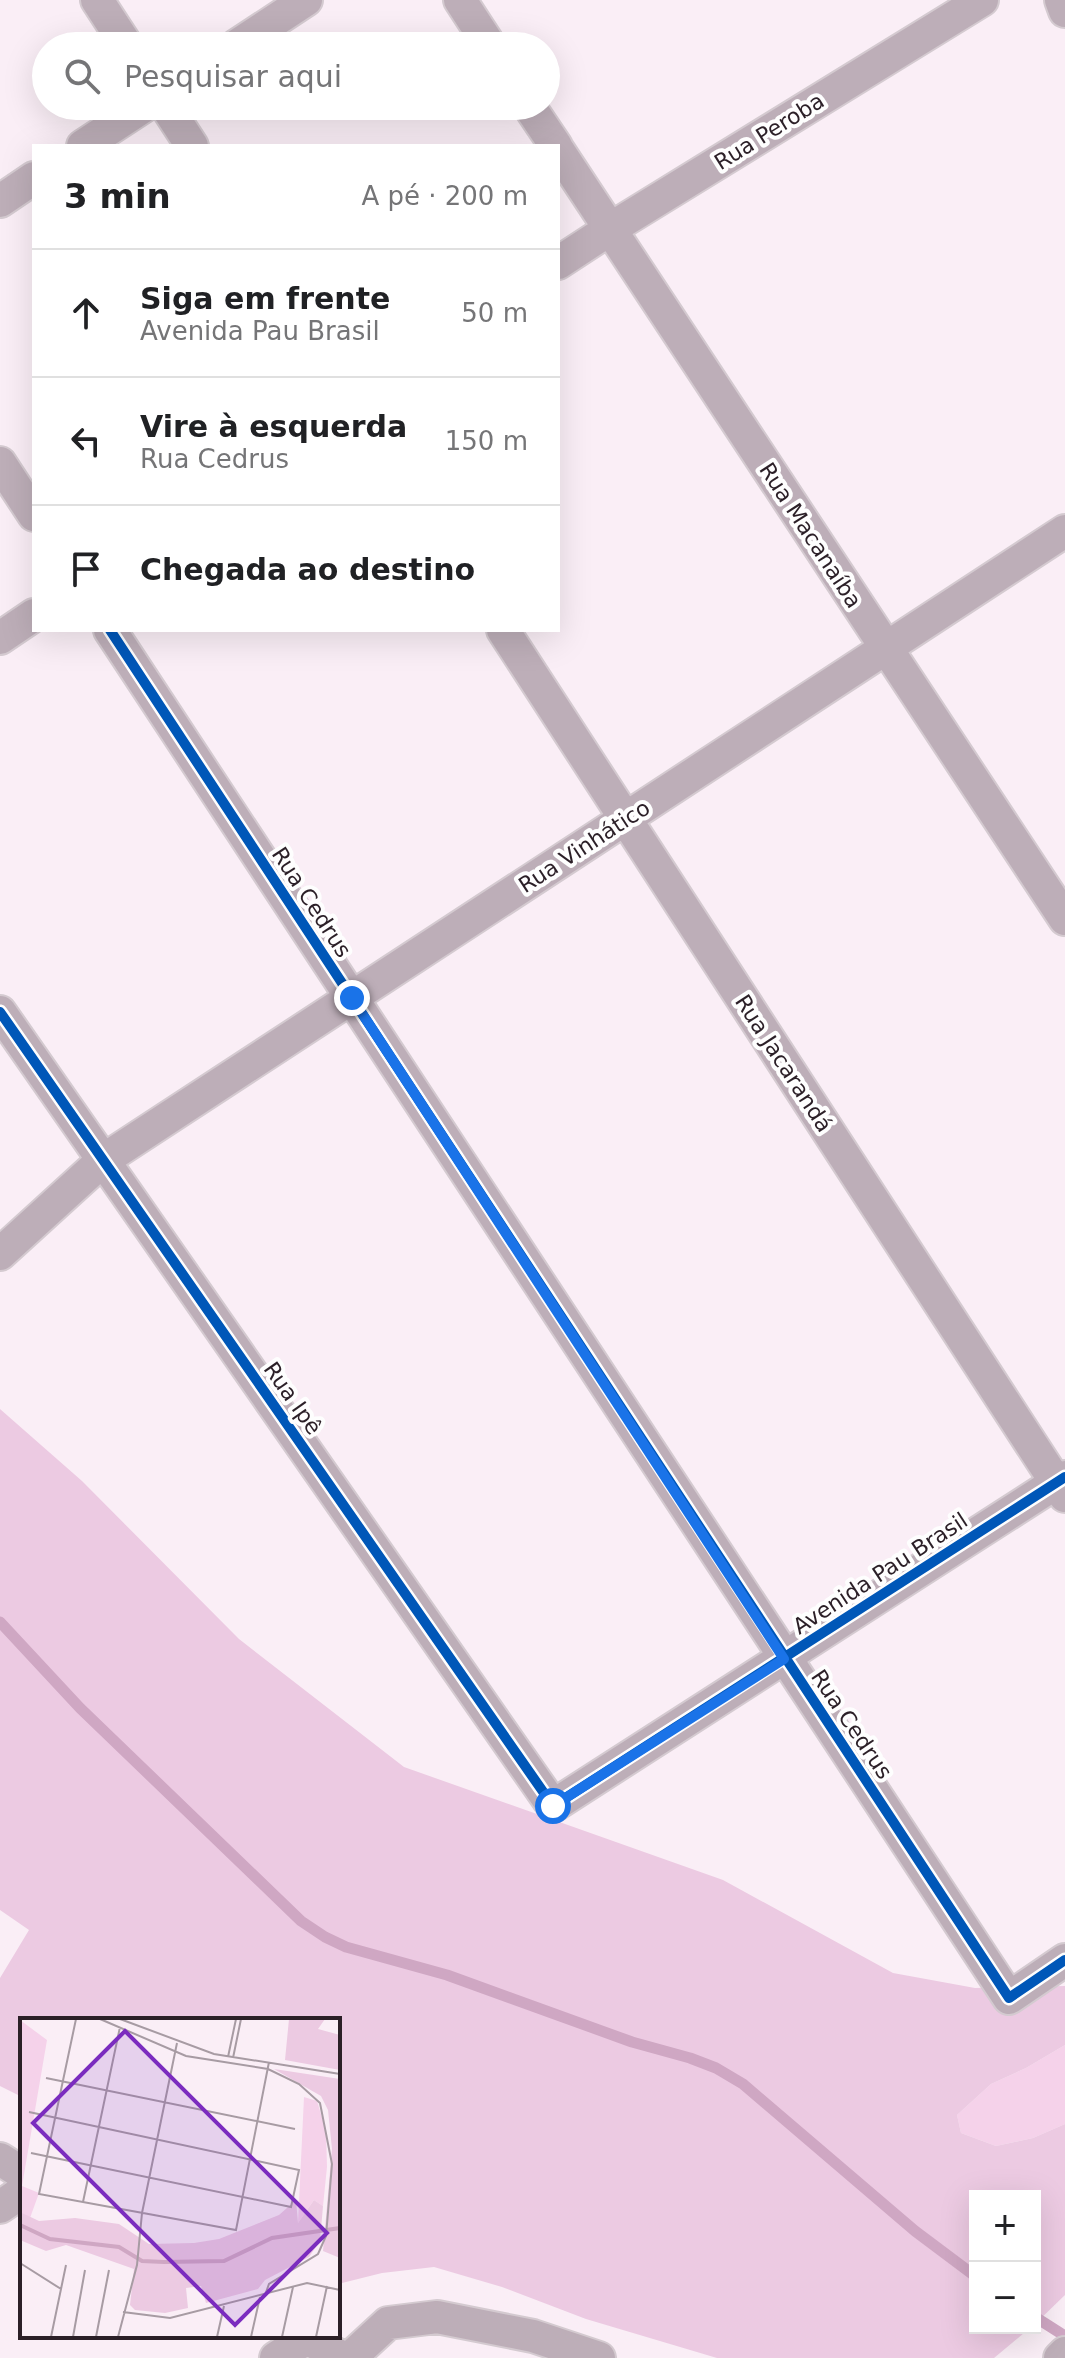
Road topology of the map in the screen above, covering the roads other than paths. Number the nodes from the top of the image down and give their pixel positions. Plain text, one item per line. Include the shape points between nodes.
1 (97, 0) edge
2 (306, 0) edge
3 (460, 0) edge
4 (982, 0) edge
5 (1061, 0) edge
6 (1065, 11) edge
7 (118, 32) edge
8 (257, 32) edge
9 (481, 32) edge
10 (123, 120) edge
11 (175, 120) edge
12 (538, 120) edge
13 (86, 144) edge
14 (191, 144) edge
15 (554, 144) edge
16 (560, 153) edge
17 (32, 179) edge
18 (0, 201) edge
19 (610, 229) junction
20 (560, 262) edge
21 (0, 463) edge
22 (32, 512) edge
23 (1065, 531) edge
24 (32, 616) edge
25 (111, 632) edge
26 (504, 632) edge
27 (0, 638) edge
28 (886, 648) junction
29 (625, 819) junction
30 (1065, 919) edge
31 (352, 998) junction
32 (0, 1012) edge
33 (102, 1161) junction
34 (0, 1254) edge
35 (1062, 1485) edge
36 (784, 1659) junction
37 (553, 1806) joint
38 (1065, 1960) edge
39 (0, 2159) edge
40 (20, 2172) edge
41 (20, 2193) edge
42 (0, 2207) edge
43 (304, 2338) edge
44 (307, 2338) edge
45 (1065, 2353) edge
46 (276, 2358) edge
47 (343, 2358) edge
48 (350, 2358) edge
49 (599, 2358) edge
50 (1060, 2358) edge

1 - 7 street
2 - 8 street
3 - 9 street
4 - 19 street, Rua Peroba
5 - 6 street
10 - 13 street
11 - 14 street
12 - 15 street, Rua Macanaíba
16 - 19 street, Rua Macanaíba
17 - 18 street
19 - 20 street, Rua Peroba
19 - 28 street, Rua Macanaíba
21 - 22 street
23 - 28 street, Rua Vinhático
24 - 27 street
25 - 31 street, Rua Cedrus
26 - 29 street, Rua Jacarandá
28 - 29 street, Rua Vinhático
28 - 30 street, Rua Macanaíba
29 - 31 street, Rua Vinhático
29 - 35 street, Rua Jacarandá
31 - 33 street, Rua Vinhático
31 - 36 street, Rua Cedrus
32 - 33 street, Rua Ipê
33 - 34 street, Rua Vinhático
33 - 37 street, Rua Ipê
35 - 36 street, Avenida Pau Brasil
36 - 37 street, Avenida Pau Brasil
36 - 38 street, Rua Cedrus via 1009,1998
39 - 40 street
41 - 42 street
43 - 46 street
44 - 47 street
45 - 50 street
48 - 49 street via 388,2323 437,2317 533,2336

